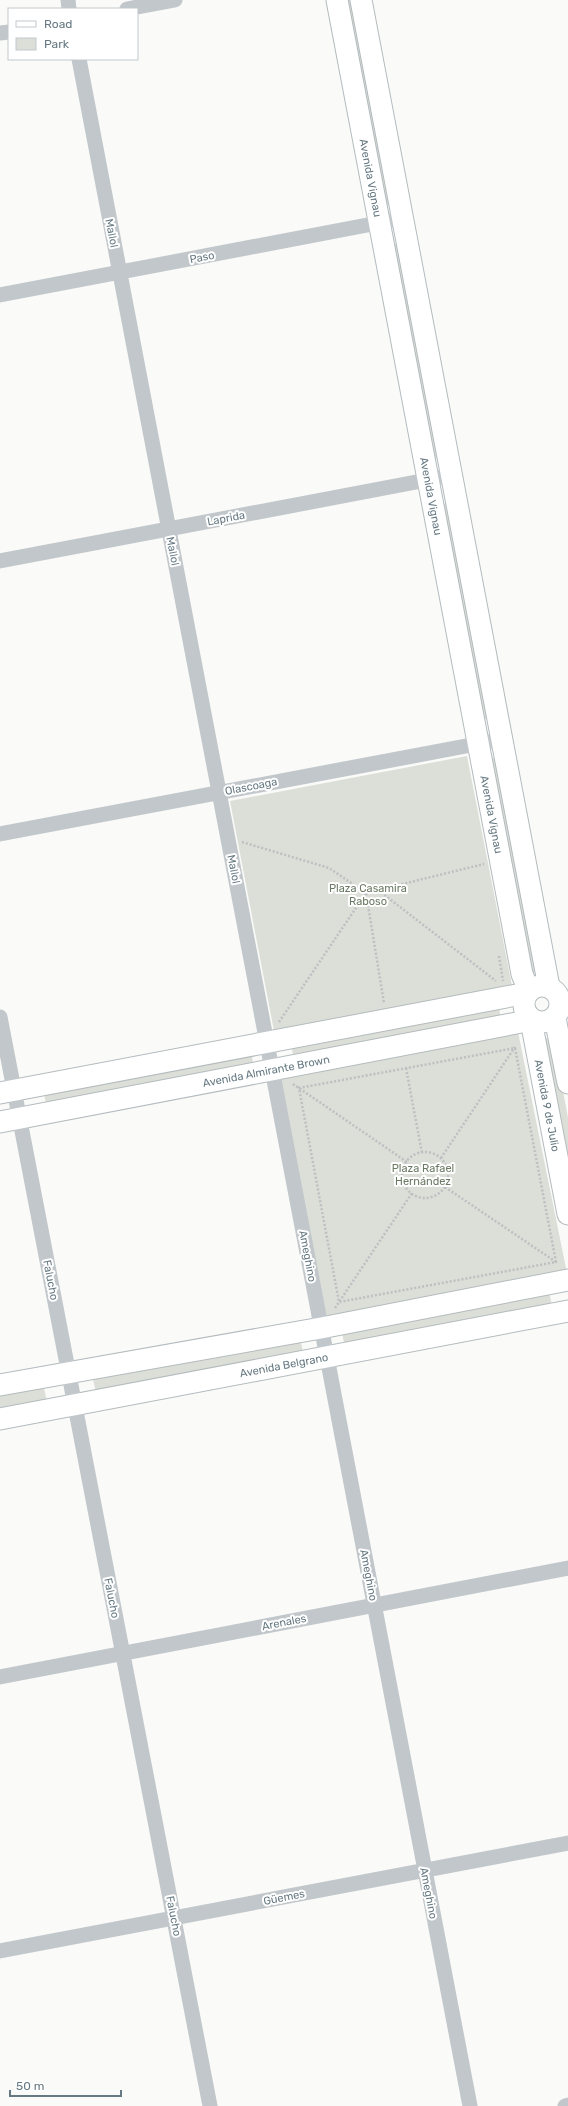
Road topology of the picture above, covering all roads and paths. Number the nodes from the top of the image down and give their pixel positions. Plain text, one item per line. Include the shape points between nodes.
1 (175, 0) edge
2 (337, 0) edge
3 (361, 0) edge
4 (132, 8) edge
5 (79, 60) edge
6 (404, 218) junction
7 (380, 223) junction
8 (120, 272) junction
9 (0, 295) edge
10 (453, 475) junction
11 (429, 480) junction
12 (169, 529) junction
13 (0, 561) edge
14 (503, 740) junction
15 (479, 744) junction
16 (219, 792) junction
17 (0, 834) edge
18 (228, 838) junction
19 (501, 860) junction
20 (377, 890) junction
21 (366, 893) junction
22 (539, 990) edge
23 (0, 1017) edge
24 (549, 1017) edge
25 (387, 1019) junction
26 (519, 1042) dead end
27 (267, 1043) junction
28 (515, 1048) junction
29 (406, 1068) junction
30 (272, 1070) junction
31 (568, 1083) edge
32 (298, 1088) junction
33 (7, 1092) edge
34 (10, 1120) edge
35 (422, 1153) junction
36 (441, 1158) junction
37 (407, 1162) junction
38 (445, 1187) junction
39 (412, 1193) junction
40 (568, 1214) edge
41 (556, 1262) junction
42 (565, 1273) edge
43 (339, 1302) junction
44 (568, 1310) edge
45 (322, 1328) junction
46 (327, 1356) junction
47 (69, 1372) junction
48 (0, 1385) edge
49 (75, 1405) junction
50 (0, 1419) edge
51 (568, 1568) edge
52 (374, 1605) junction
53 (123, 1653) junction
54 (0, 1677) edge
55 (568, 1843) edge
56 (425, 1870) junction
57 (174, 1918) junction
58 (0, 1951) edge
59 (210, 2106) edge
60 (470, 2106) edge

1 - 4 street
2 - 7 main road, Avenida Vignau
3 - 6 main road
5 - 8 street, Mallol
6 - 7 street, Paso
6 - 10 main road
7 - 8 street, Paso
7 - 11 main road, Avenida Vignau
8 - 9 street, Paso
8 - 12 street, Mallol
10 - 11 street, Laprida
10 - 14 main road
11 - 12 street, Laprida
11 - 15 main road, Avenida Vignau
12 - 13 street, Laprida
12 - 16 street, Mallol
14 - 15 street, Olascoaga
14 - 22 main road
15 - 16 street, Olascoaga
15 - 19 main road, Avenida Vignau
16 - 17 street, Olascoaga
16 - 18 street, Mallol
18 - 21 path via 329,868
18 - 27 street, Mallol
19 - 20 path
19 - 22 main road, Avenida Vignau via 522,974
20 - 21 path
20 - 22 path
21 - 25 path
21 - 27 path
22 - 24 main road via 560,1001 560,1007
22 - 24 main road via 523,1004 527,1016
22 - 25 main road
23 - 33 street, Falucho
24 - 30 main road, Avenida Almirante Brown
24 - 31 main road
24 - 40 main road, Avenida 9 de Julio via 533,1031
25 - 27 main road
26 - 28 path
27 - 30 street, Ameghino
27 - 33 main road
28 - 29 path
28 - 36 path
28 - 41 path
29 - 32 path
29 - 35 path
30 - 32 path
30 - 34 main road, Avenida Almirante Brown
30 - 45 street, Ameghino
32 - 37 path
32 - 43 path
33 - 34 street, Falucho
34 - 47 street, Falucho
35 - 36 path via 429,1152
35 - 37 path via 416,1154
36 - 38 path via 448,1172
37 - 39 path via 402,1175
38 - 39 path via 426,1198
38 - 41 path
39 - 43 path
41 - 42 path
41 - 43 path
42 - 45 main road
43 - 45 path
44 - 46 main road, Avenida Belgrano
45 - 46 street, Ameghino
45 - 47 main road
46 - 49 main road, Avenida Belgrano
46 - 52 street, Ameghino
47 - 48 main road
47 - 49 street, Falucho
49 - 50 main road, Avenida Belgrano
49 - 53 street, Falucho
51 - 52 street, Arenales
52 - 53 street, Arenales
52 - 56 street, Ameghino
53 - 54 street, Arenales
53 - 57 street, Falucho
55 - 56 street, Güemes
56 - 57 street, Güemes
56 - 60 street, Ameghino
57 - 58 street, Güemes
57 - 59 street, Falucho

